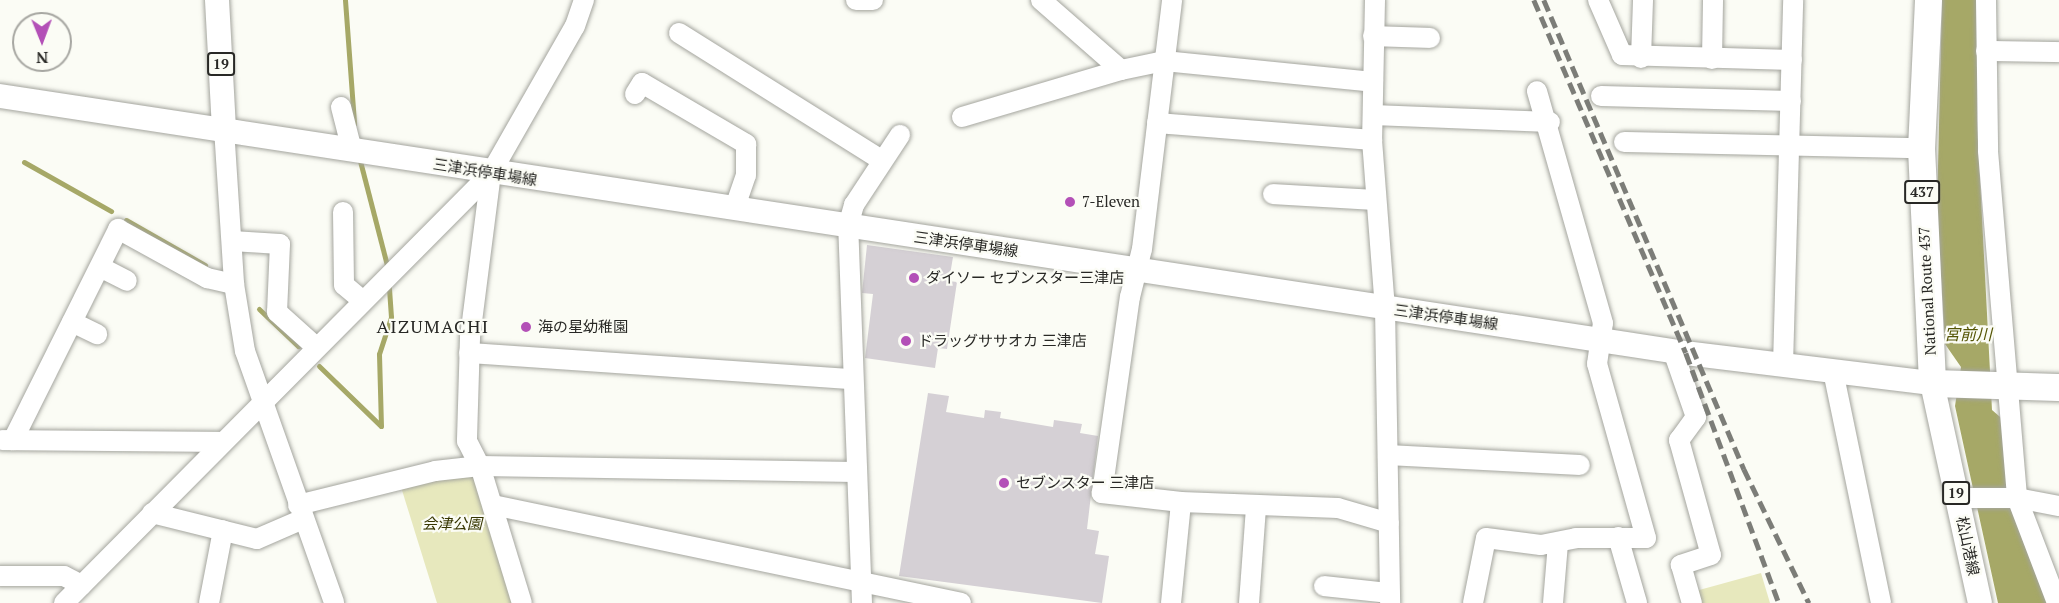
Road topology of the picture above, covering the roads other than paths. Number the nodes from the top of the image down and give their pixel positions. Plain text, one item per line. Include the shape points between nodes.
1 (217, 0) edge
2 (584, 0) edge
3 (856, 0) edge
4 (873, 0) edge
5 (1041, 0) edge
6 (1172, 0) edge
7 (1375, 0) edge
8 (1598, 0) edge
9 (1643, 0) edge
10 (1713, 0) edge
11 (1793, 0) edge
12 (1928, 0) edge
13 (1986, 0) edge
14 (679, 33) dead end
15 (1373, 36) junction
16 (1430, 38) dead end
17 (1986, 51) junction
18 (2059, 52) edge
19 (1641, 58) junction
20 (1712, 59) junction
21 (1792, 60) junction
22 (1164, 61) junction
23 (1121, 70) junction
24 (1373, 82) junction
25 (1537, 91) dead end
26 (635, 94) dead end
27 (0, 96) edge
28 (1601, 96) dead end
29 (1791, 101) junction
30 (341, 107) dead end
31 (1373, 115) junction
32 (962, 117) dead end
33 (1550, 122) junction
34 (1157, 123) junction
35 (224, 128) junction
36 (900, 135) dead end
37 (1372, 140) junction
38 (1624, 142) dead end
39 (1790, 147) junction
40 (1922, 148) junction
41 (358, 151) junction
42 (880, 159) junction
43 (491, 173) junction
44 (1273, 194) dead end
45 (1374, 200) junction
46 (734, 209) junction
47 (343, 212) dead end
48 (848, 226) junction
49 (232, 240) junction
50 (100, 267) junction
51 (1136, 268) junction
52 (127, 281) dead end
53 (234, 284) junction
54 (363, 301) junction
55 (1385, 308) junction
56 (72, 322) junction
57 (97, 334) dead end
58 (1599, 338) junction
59 (316, 347) junction
60 (1673, 351) junction
61 (469, 353) junction
62 (1783, 365) junction
63 (1833, 371) junction
64 (850, 379) junction
65 (1939, 383) junction
66 (2008, 386) junction
67 (2059, 387) edge
68 (263, 408) junction
69 (7, 440) edge
70 (221, 442) junction
71 (1388, 455) junction
72 (1580, 465) dead end
73 (480, 466) junction
74 (855, 472) junction
75 (1966, 497) junction
76 (2013, 498) junction
77 (1180, 502) junction
78 (493, 505) junction
79 (2059, 506) edge
80 (1256, 507) junction
81 (301, 512) junction
82 (152, 513) junction
83 (1389, 523) junction
84 (223, 530) junction
85 (1618, 537) junction
86 (1558, 543) junction
87 (0, 576) edge
88 (82, 585) junction
89 (1324, 586) dead end
90 (862, 595) edge
91 (1390, 598) edge
92 (64, 603) edge
93 (209, 603) edge
94 (334, 603) edge
95 (522, 603) edge
96 (961, 603) edge
97 (1171, 603) edge
98 (1178, 603) edge
99 (1249, 603) edge
100 (1473, 603) edge
101 (1553, 603) edge
102 (1637, 603) edge
103 (1692, 603) edge
104 (1881, 603) edge
105 (1980, 603) edge
106 (2057, 603) edge

1 - 35 main road, 19
2 - 43 street via 575,26
3 - 4 street
5 - 23 street
6 - 22 street
7 - 15 street
8 - 19 street via 1622,55
9 - 19 street
10 - 20 street
11 - 21 street
12 - 40 highway, National Route 437 / 437
13 - 17 street
14 - 42 street
15 - 16 street
15 - 24 street
17 - 18 street
17 - 66 street via 1988,151
19 - 20 street
20 - 21 street
21 - 29 street
22 - 23 street
22 - 24 street
22 - 34 street
23 - 32 street
24 - 31 street
25 - 33 street
26 - 46 street via 642,83 746,144 746,175
27 - 35 main road, 三津浜停車場線
28 - 29 street
29 - 39 street
30 - 41 street
31 - 33 street
31 - 37 street
33 - 58 street via 1603,323
34 - 37 street
34 - 51 street
35 - 41 main road, 三津浜停車場線
35 - 49 street
36 - 42 street
37 - 45 street
38 - 39 street
39 - 40 street
39 - 62 street
40 - 65 highway, National Route 437 / 437
41 - 43 main road, 三津浜停車場線
42 - 48 street via 851,210
43 - 46 main road, 三津浜停車場線
43 - 54 street
43 - 61 street
44 - 45 street
45 - 55 street
46 - 48 main road, 三津浜停車場線
47 - 54 street via 344,285
48 - 51 main road, 三津浜停車場線
48 - 64 street
49 - 53 street
49 - 59 street via 280,244 277,312
50 - 52 street
50 - 53 street via 118,229 207,278
50 - 56 street
51 - 55 main road, 三津浜停車場線
51 - 77 street via 1102,493
53 - 68 street via 245,351
54 - 59 street
55 - 58 main road, 三津浜停車場線
55 - 71 street
56 - 57 street
56 - 69 street
58 - 60 main road, 三津浜停車場線
58 - 85 street via 1597,364 1646,538
59 - 68 street
60 - 62 main road, 三津浜停車場線
60 - 103 street via 1696,417 1679,440 1712,555 1681,565
61 - 64 street
61 - 73 street via 467,441
62 - 63 main road, 三津浜停車場線
63 - 65 main road, 三津浜停車場線
63 - 104 street
64 - 74 street
65 - 66 highway
65 - 75 main road, 松山港線 / 19
66 - 67 highway
66 - 76 street
68 - 70 street
68 - 81 street
69 - 70 street
70 - 82 street
71 - 72 street
71 - 83 street
73 - 74 street
73 - 78 street
73 - 81 street via 435,471
74 - 90 street
75 - 76 street
75 - 105 main road, 松山港線 / 19
76 - 79 street
76 - 106 street
77 - 80 street
77 - 97 street
78 - 90 street
78 - 95 street
80 - 83 street via 1338,508
80 - 99 street
81 - 84 street via 257,539
81 - 94 street
82 - 84 street
82 - 88 street
83 - 91 street
84 - 93 street
85 - 86 street
85 - 102 street
86 - 100 street via 1486,538
86 - 101 street
87 - 88 street via 64,576
88 - 92 street
89 - 91 street
90 - 96 street
97 - 98 street

